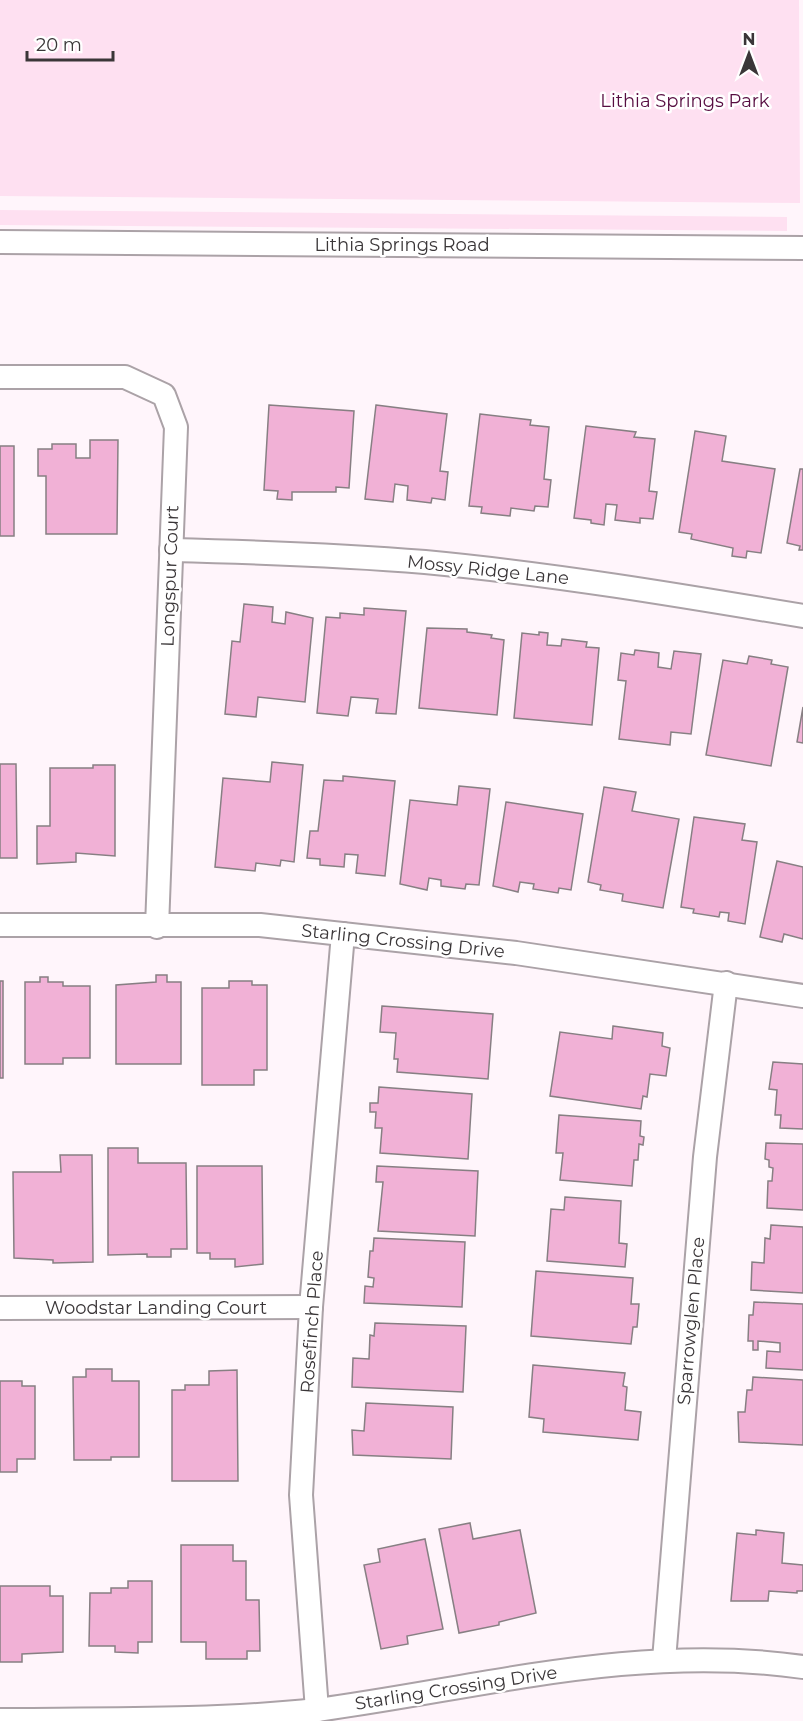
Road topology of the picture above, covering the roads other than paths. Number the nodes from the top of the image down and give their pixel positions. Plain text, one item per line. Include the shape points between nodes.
1 (0, 242) edge
2 (803, 248) edge
3 (0, 377) edge
4 (171, 550) junction
5 (803, 616) edge
6 (0, 925) edge
7 (157, 927) junction
8 (342, 934) junction
9 (726, 983) junction
10 (803, 996) edge
11 (311, 1307) junction
12 (0, 1308) edge
13 (664, 1660) junction
14 (803, 1667) edge
15 (317, 1710) junction
16 (0, 1720) edge

1 - 2 street, Lithia Springs Road
3 - 4 street, Longspur Court via 125,377 164,395 176,428
4 - 5 street, Mossy Ridge Lane via 288,552 426,562 623,586
4 - 7 street, Longspur Court
6 - 7 street, Starling Crossing Drive
7 - 8 street, Starling Crossing Drive via 260,926
8 - 9 street, Starling Crossing Drive via 516,953
8 - 11 street, Rosefinch Place
9 - 10 street, Starling Crossing Drive
9 - 13 street, Sparrowglen Place via 704,1169
11 - 12 street, Woodstar Landing Court
11 - 15 street, Rosefinch Place via 301,1495
13 - 14 street, Starling Crossing Drive via 760,1661
13 - 15 street, Starling Crossing Drive via 491,1680
15 - 16 street, Starling Crossing Drive via 234,1718

